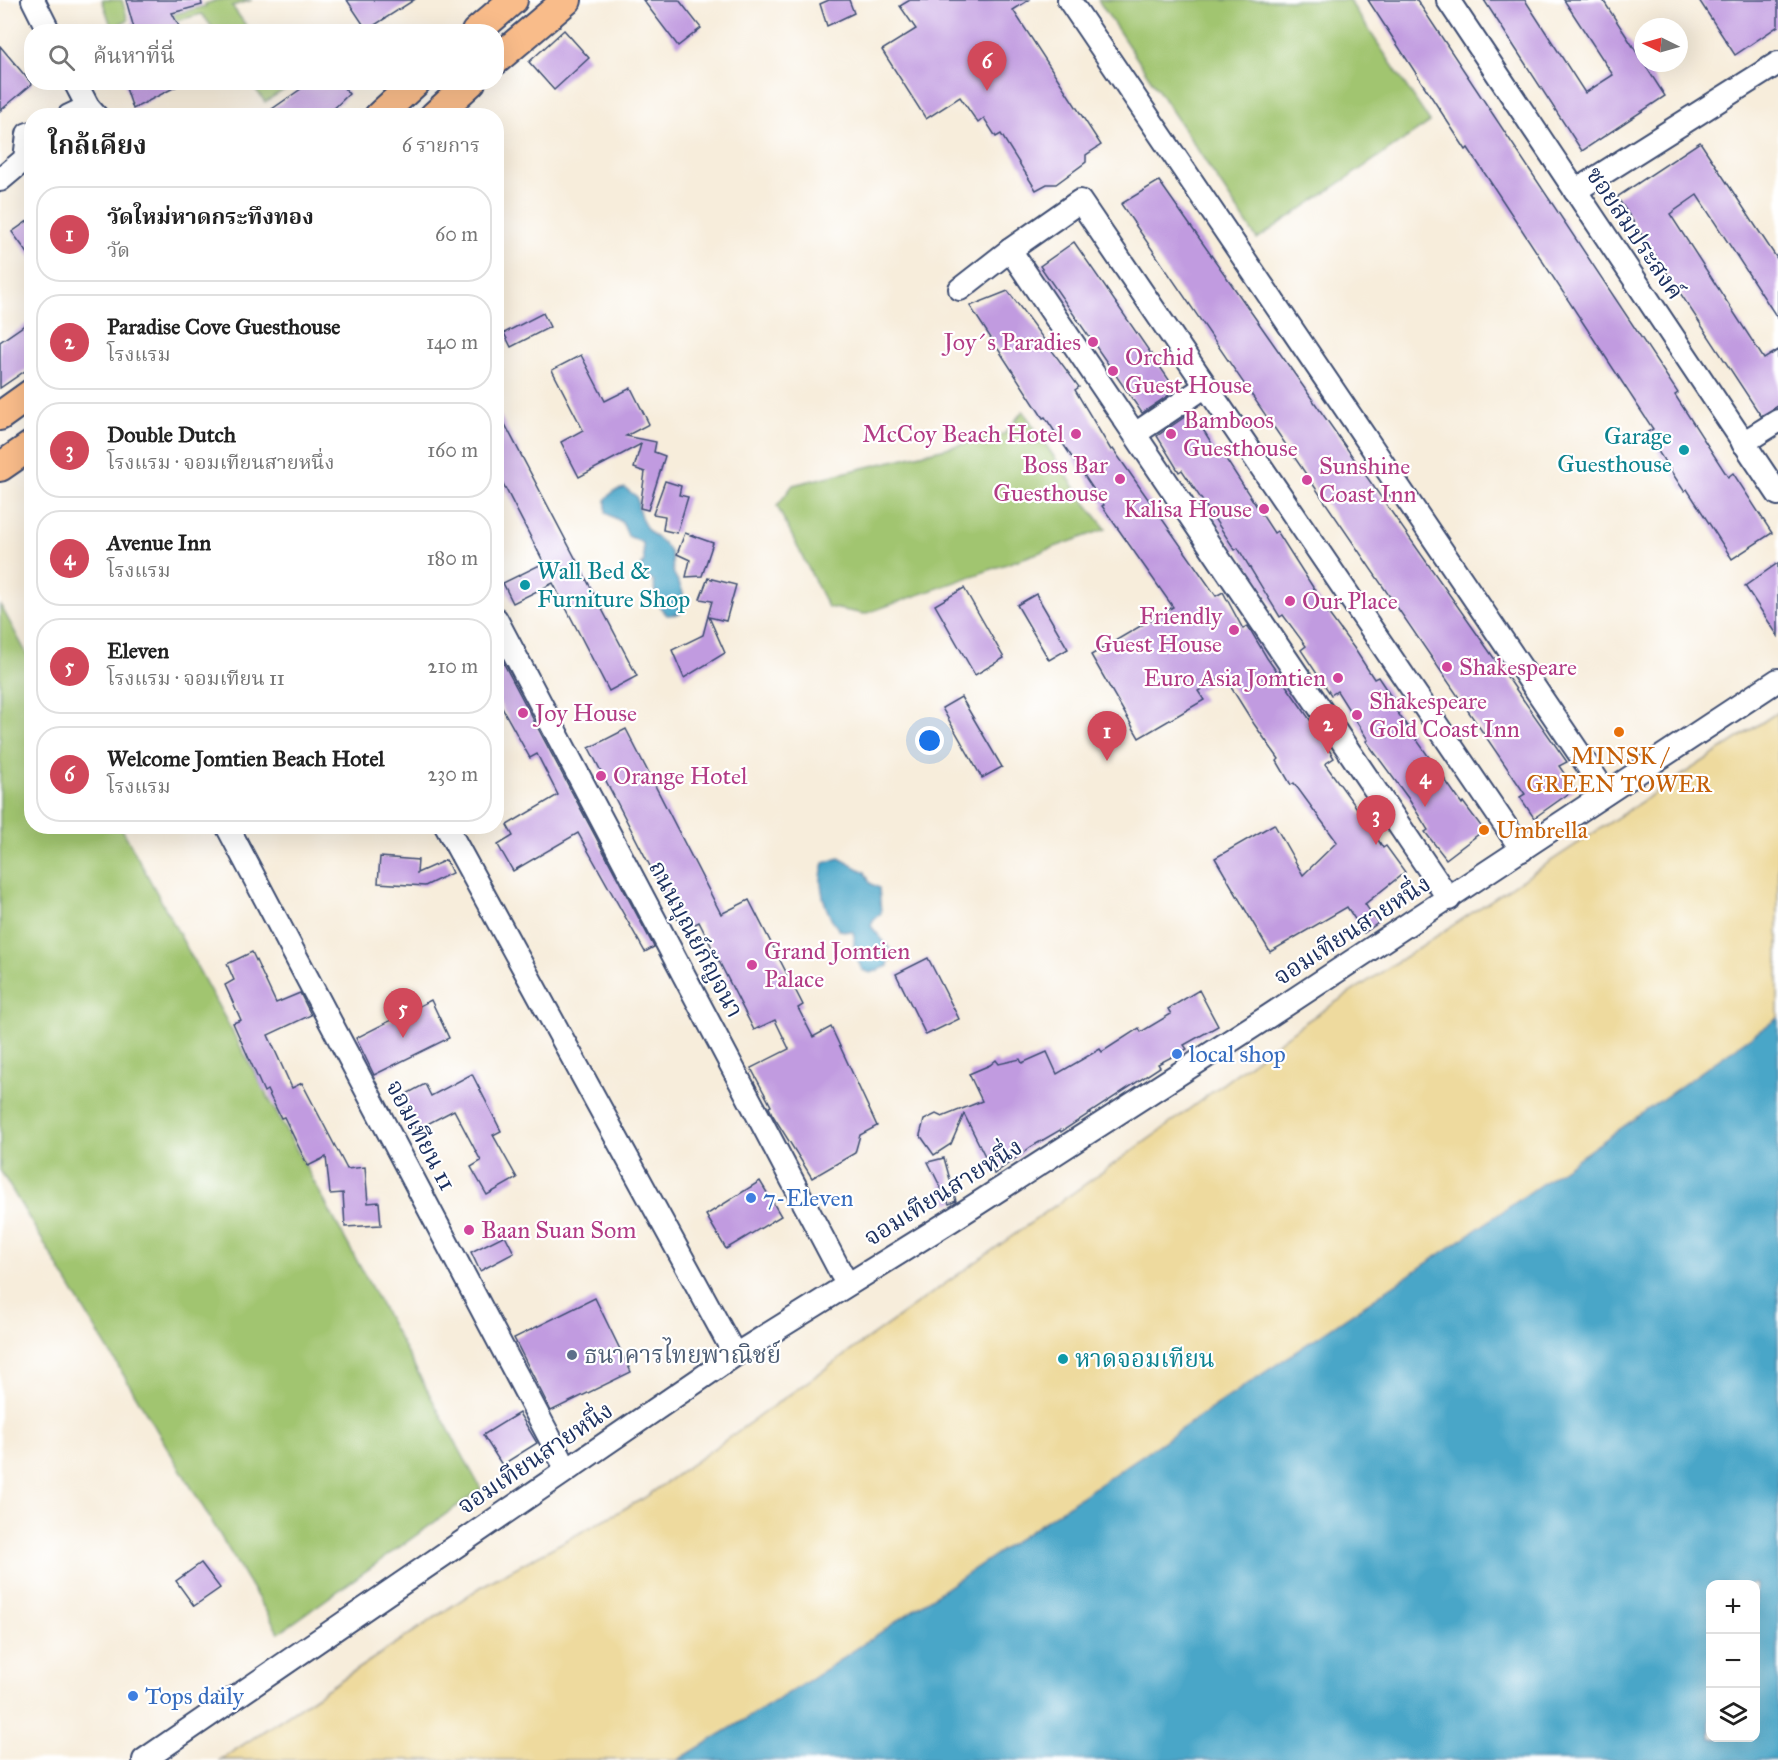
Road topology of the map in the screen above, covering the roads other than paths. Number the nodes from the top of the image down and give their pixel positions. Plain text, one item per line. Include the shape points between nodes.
1 (33, 0) edge
2 (513, 0) edge
3 (567, 0) edge
4 (1069, 0) edge
5 (1448, 0) edge
6 (45, 24) edge
7 (485, 24) edge
8 (504, 53) edge
9 (1778, 63) edge
10 (77, 90) edge
11 (407, 90) edge
12 (462, 90) edge
13 (83, 108) edge
14 (387, 108) edge
15 (443, 108) edge
16 (24, 161) edge
17 (0, 180) edge
18 (1575, 191) junction
19 (1010, 250) junction
20 (960, 289) dead end
21 (1206, 386) junction
22 (24, 399) edge
23 (0, 416) edge
24 (1778, 421) edge
25 (1135, 434) junction
26 (1743, 443) junction
27 (24, 453) edge
28 (0, 467) edge
29 (1778, 494) edge
30 (504, 634) edge
31 (1778, 680) edge
32 (1606, 793) junction
33 (231, 834) edge
34 (450, 834) edge
35 (1522, 850) junction
36 (1449, 899) junction
37 (848, 1284) junction
38 (735, 1355) junction
39 (568, 1468) junction
40 (144, 1760) edge

1 - 6 street
2 - 7 main road
3 - 8 main road
4 - 32 street
5 - 18 street, ซอยสมประสงค์
9 - 18 street
10 - 13 street
11 - 14 main road
12 - 15 main road
16 - 17 street
18 - 26 street, ซอยสมประสงค์
19 - 20 street
19 - 21 street via 1080,201
19 - 25 street
21 - 25 street
21 - 35 street
22 - 23 main road
24 - 26 street
25 - 36 street
26 - 29 street, ซอยสมประสงค์
27 - 28 main road
30 - 37 street, ถนนบุณย์กัญจนา
31 - 32 street, จอมเทียนสายหนึ่ง
32 - 35 street, จอมเทียนสายหนึ่ง
33 - 39 street, จอมเทียน 11
34 - 38 street
35 - 36 street, จอมเทียนสายหนึ่ง
36 - 37 street, จอมเทียนสายหนึ่ง via 952,1221
37 - 38 street, จอมเทียนสายหนึ่ง
38 - 39 street, จอมเทียนสายหนึ่ง
39 - 40 street, จอมเทียนสายหนึ่ง

